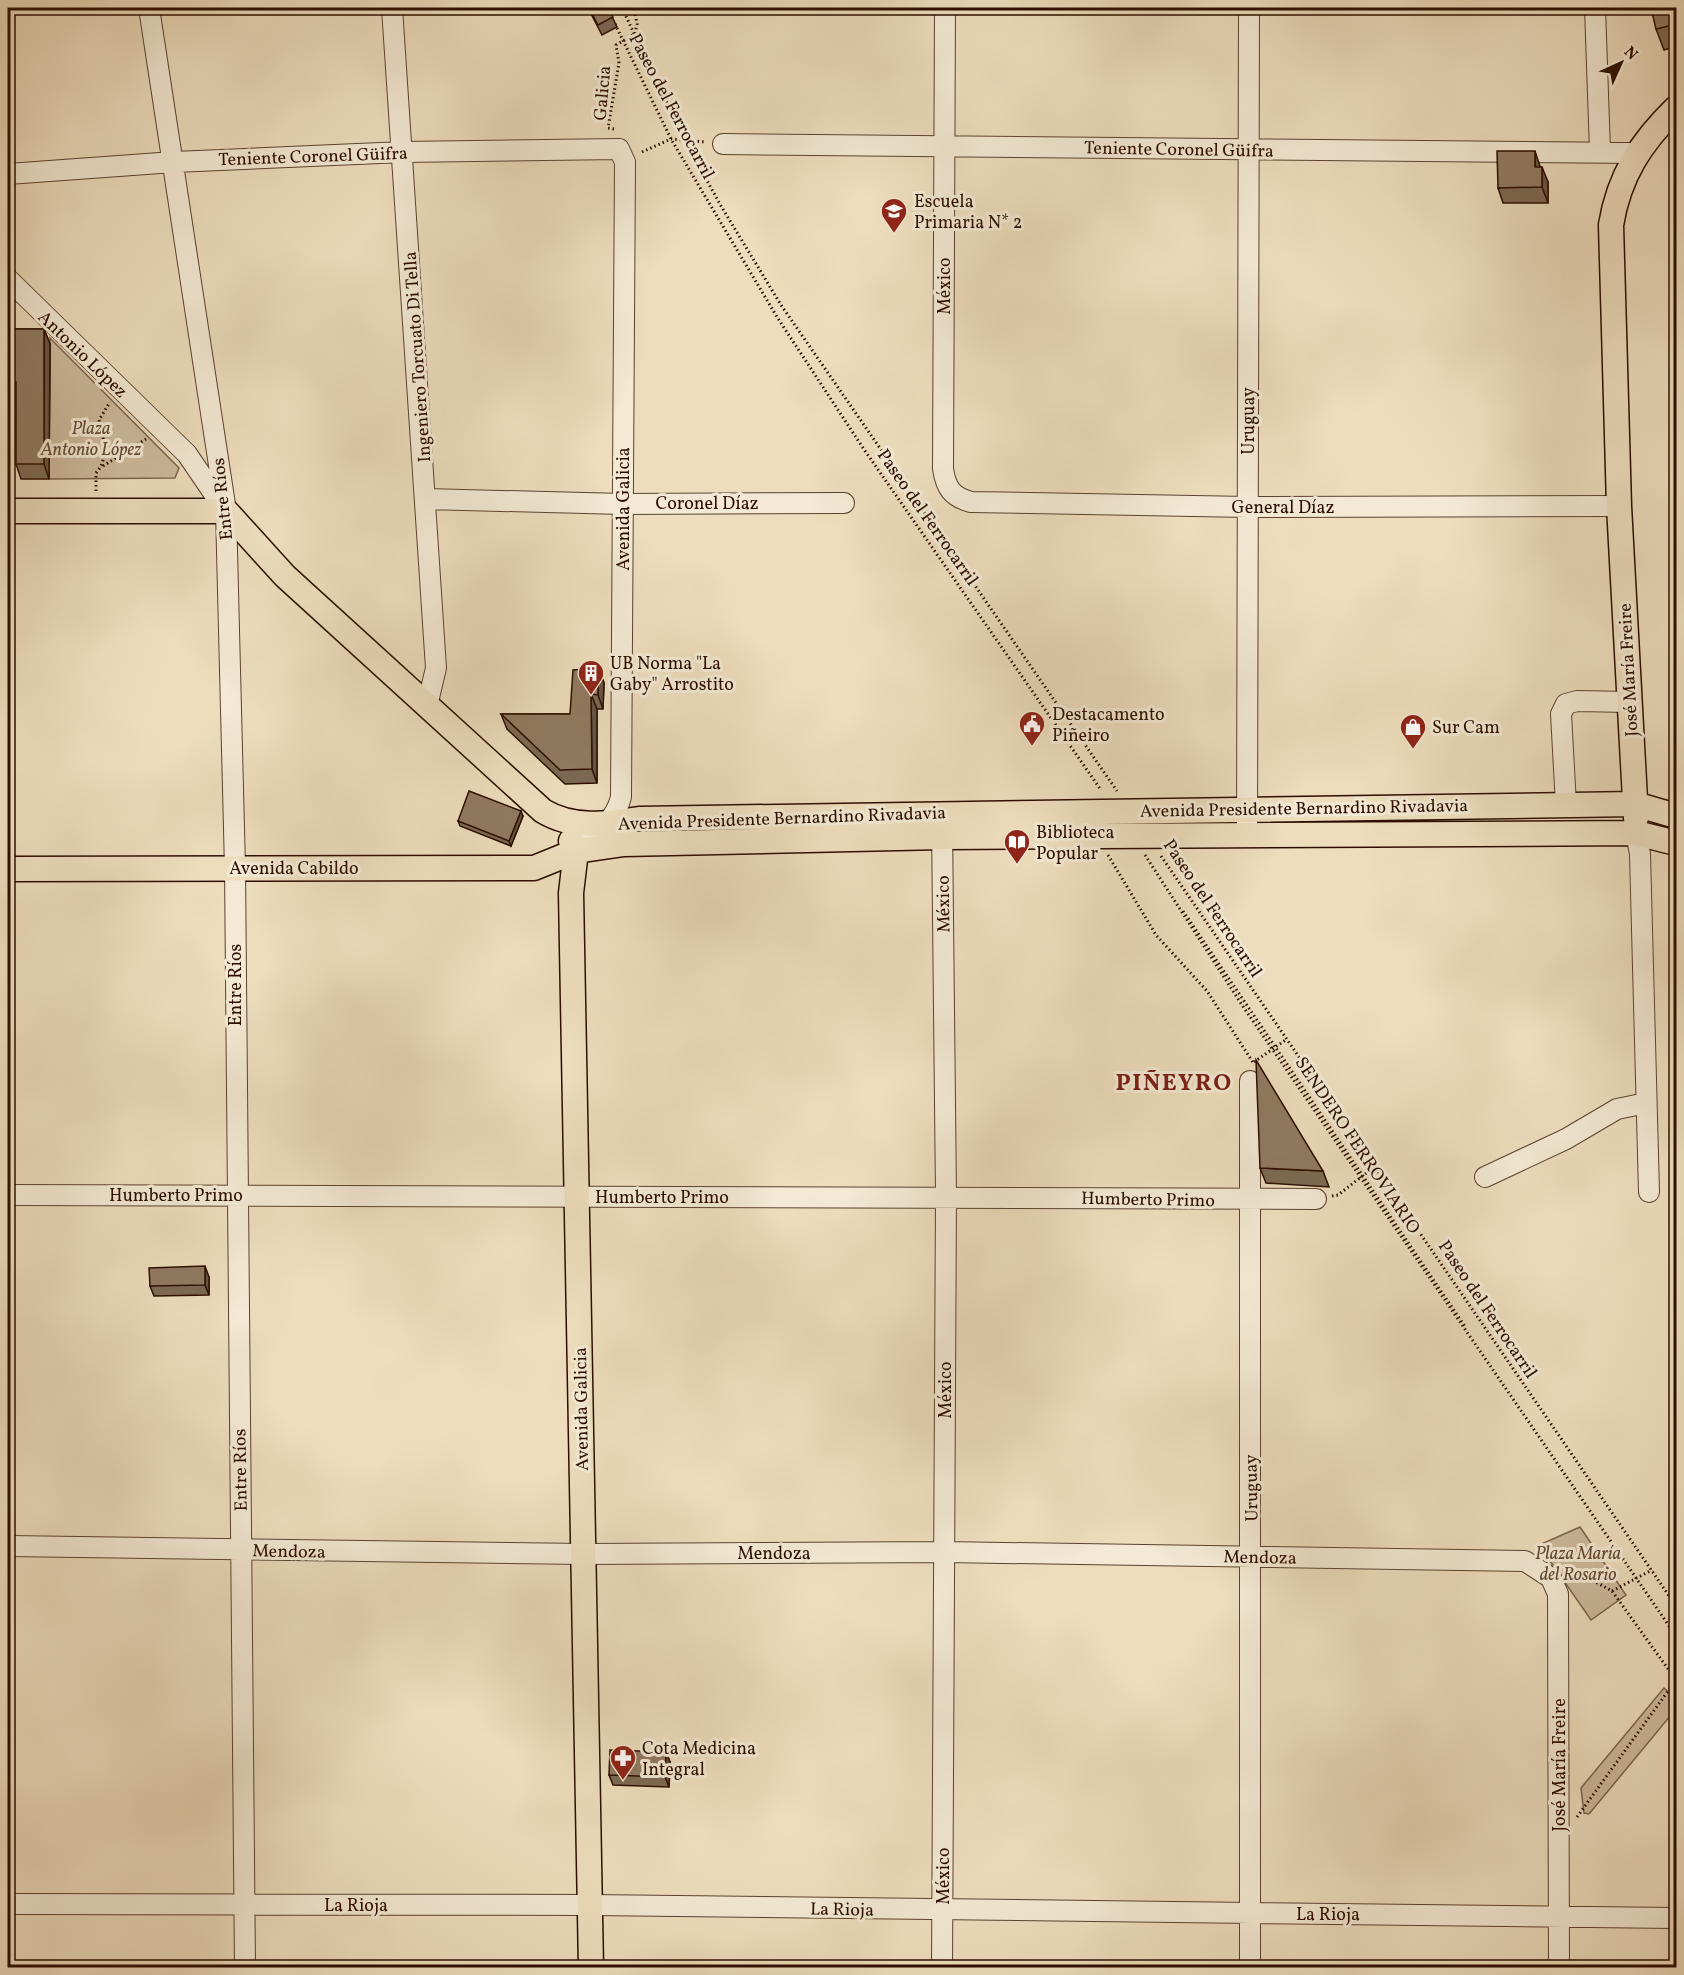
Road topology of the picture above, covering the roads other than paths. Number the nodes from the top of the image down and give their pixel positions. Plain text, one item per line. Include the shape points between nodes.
1 (149, 8) edge
2 (392, 8) edge
3 (945, 8) edge
4 (1249, 8) edge
5 (1595, 8) edge
6 (1677, 108) edge
7 (723, 144) road end
8 (628, 147) joint
9 (944, 147) junction
10 (1248, 150) junction
11 (1600, 151) junction
12 (403, 152) junction
13 (1636, 153) junction
14 (174, 162) junction
15 (8, 174) edge
16 (8, 279) edge
17 (950, 492) joint
18 (426, 499) junction
19 (844, 503) dead end
20 (623, 504) junction
21 (1619, 506) junction
22 (1248, 507) junction
23 (8, 511) edge
24 (226, 511) junction
25 (1629, 702) junction
26 (427, 706) junction
27 (1635, 804) junction
28 (1566, 805) junction
29 (1246, 809) junction
30 (942, 813) junction
31 (1677, 816) edge
32 (560, 821) junction
33 (608, 824) junction
34 (1636, 833) junction
35 (1247, 835) junction
36 (942, 837) junction
37 (1677, 843) edge
38 (576, 851) junction
39 (235, 868) junction
40 (8, 869) edge
41 (1252, 1071) road end
42 (1646, 1102) junction
43 (1485, 1178) dead end
44 (1648, 1192) dead end
45 (8, 1195) edge
46 (237, 1195) junction
47 (946, 1196) junction
48 (577, 1197) junction
49 (1316, 1199) road end
50 (1248, 1200) junction
51 (8, 1546) edge
52 (241, 1550) junction
53 (944, 1552) junction
54 (584, 1554) junction
55 (1252, 1557) junction
56 (1537, 1567) joint
57 (8, 1904) edge
58 (244, 1905) junction
59 (591, 1905) junction
60 (942, 1910) junction
61 (1250, 1914) junction
62 (1560, 1916) junction
63 (1677, 1918) edge
64 (245, 1968) edge
65 (591, 1968) edge
66 (942, 1968) edge
67 (1250, 1968) edge
68 (1559, 1968) edge

1 - 14 street, Entre Ríos
2 - 12 street, Ingeniero Torcuato Di Tella
3 - 9 street, México
4 - 10 street, Uruguay
5 - 11 street
6 - 13 main road, José María Freire
7 - 9 street, Teniente Coronel Güifra
8 - 12 street, Teniente Coronel Güifra
8 - 20 street, Avenida Galicia
9 - 10 street, Teniente Coronel Güifra
9 - 17 street, México via 943,469
10 - 11 street, Teniente Coronel Güifra
10 - 22 street, Uruguay
11 - 13 street, Teniente Coronel Güifra
12 - 14 street, Teniente Coronel Güifra
12 - 18 street, Ingeniero Torcuato Di Tella
13 - 21 main road, José María Freire via 1619,189 1611,225
14 - 15 street, Teniente Coronel Güifra
14 - 24 street, Entre Ríos
16 - 24 street, Antonio López via 198,467
17 - 22 street, General Díaz via 971,502
18 - 20 street, Coronel Díaz
18 - 26 street, Ingeniero Torcuato Di Tella via 436,668
19 - 20 street, Coronel Díaz
20 - 33 street, Avenida Galicia via 621,797 618,811
21 - 22 street, General Díaz
21 - 25 main road, José María Freire
22 - 29 street, Uruguay
23 - 24 main road
24 - 26 main road via 285,576
24 - 39 street, Entre Ríos
25 - 27 main road, José María Freire
25 - 28 street via 1566,704 1561,714
26 - 32 main road via 543,811
27 - 28 main road, Avenida Presidente Bernardino Rivadavia
27 - 31 main road, Avenida Presidente Bernardino Rivadavia
27 - 34 main road, José María Freire
28 - 29 main road, Avenida Presidente Bernardino Rivadavia
29 - 30 main road, Avenida Presidente Bernardino Rivadavia
29 - 35 street, Uruguay
30 - 33 main road, Avenida Presidente Bernardino Rivadavia via 639,819
30 - 36 street, México
32 - 33 main road, Avenida Presidente Bernardino Rivadavia
32 - 38 main road
33 - 38 street, Avenida Galicia
34 - 35 main road, Avenida Presidente Bernardino Rivadavia
34 - 37 main road, Avenida Presidente Bernardino Rivadavia
34 - 42 street, José María Freire via 1640,854
35 - 36 main road, Avenida Presidente Bernardino Rivadavia via 1143,841 1108,837
36 - 38 main road, Avenida Presidente Bernardino Rivadavia via 624,844
36 - 47 street, México
38 - 39 main road, Avenida Cabildo via 534,868
38 - 48 main road, Avenida Galicia via 571,893
39 - 40 main road, Avenida Cabildo
39 - 46 street, Entre Ríos
41 - 50 street, Uruguay
42 - 43 street via 1617,1109 1566,1140
42 - 44 street, José María Freire
45 - 46 street, Humberto Primo
46 - 48 street, Humberto Primo
46 - 52 street, Entre Ríos
47 - 48 street, Humberto Primo
47 - 50 street, Humberto Primo
47 - 53 street, México
48 - 54 main road, Avenida Galicia
49 - 50 street, Humberto Primo
50 - 55 street, Uruguay
51 - 52 street, Mendoza
52 - 54 street, Mendoza
52 - 58 street, Entre Ríos
53 - 54 street, Mendoza
53 - 55 street, Mendoza
53 - 60 street, México
54 - 59 main road, Avenida Galicia
55 - 56 street, Mendoza via 1525,1561
55 - 61 street, Uruguay
56 - 62 street, José María Freire via 1551,1578 1558,1594
57 - 58 street, La Rioja
58 - 59 street, La Rioja
58 - 64 street, Entre Ríos
59 - 60 street, La Rioja
59 - 65 main road, Avenida Galicia
60 - 61 street, La Rioja
60 - 66 street, México
61 - 62 street, La Rioja
61 - 67 street, Uruguay
62 - 63 street, La Rioja
62 - 68 street, José María Freire

